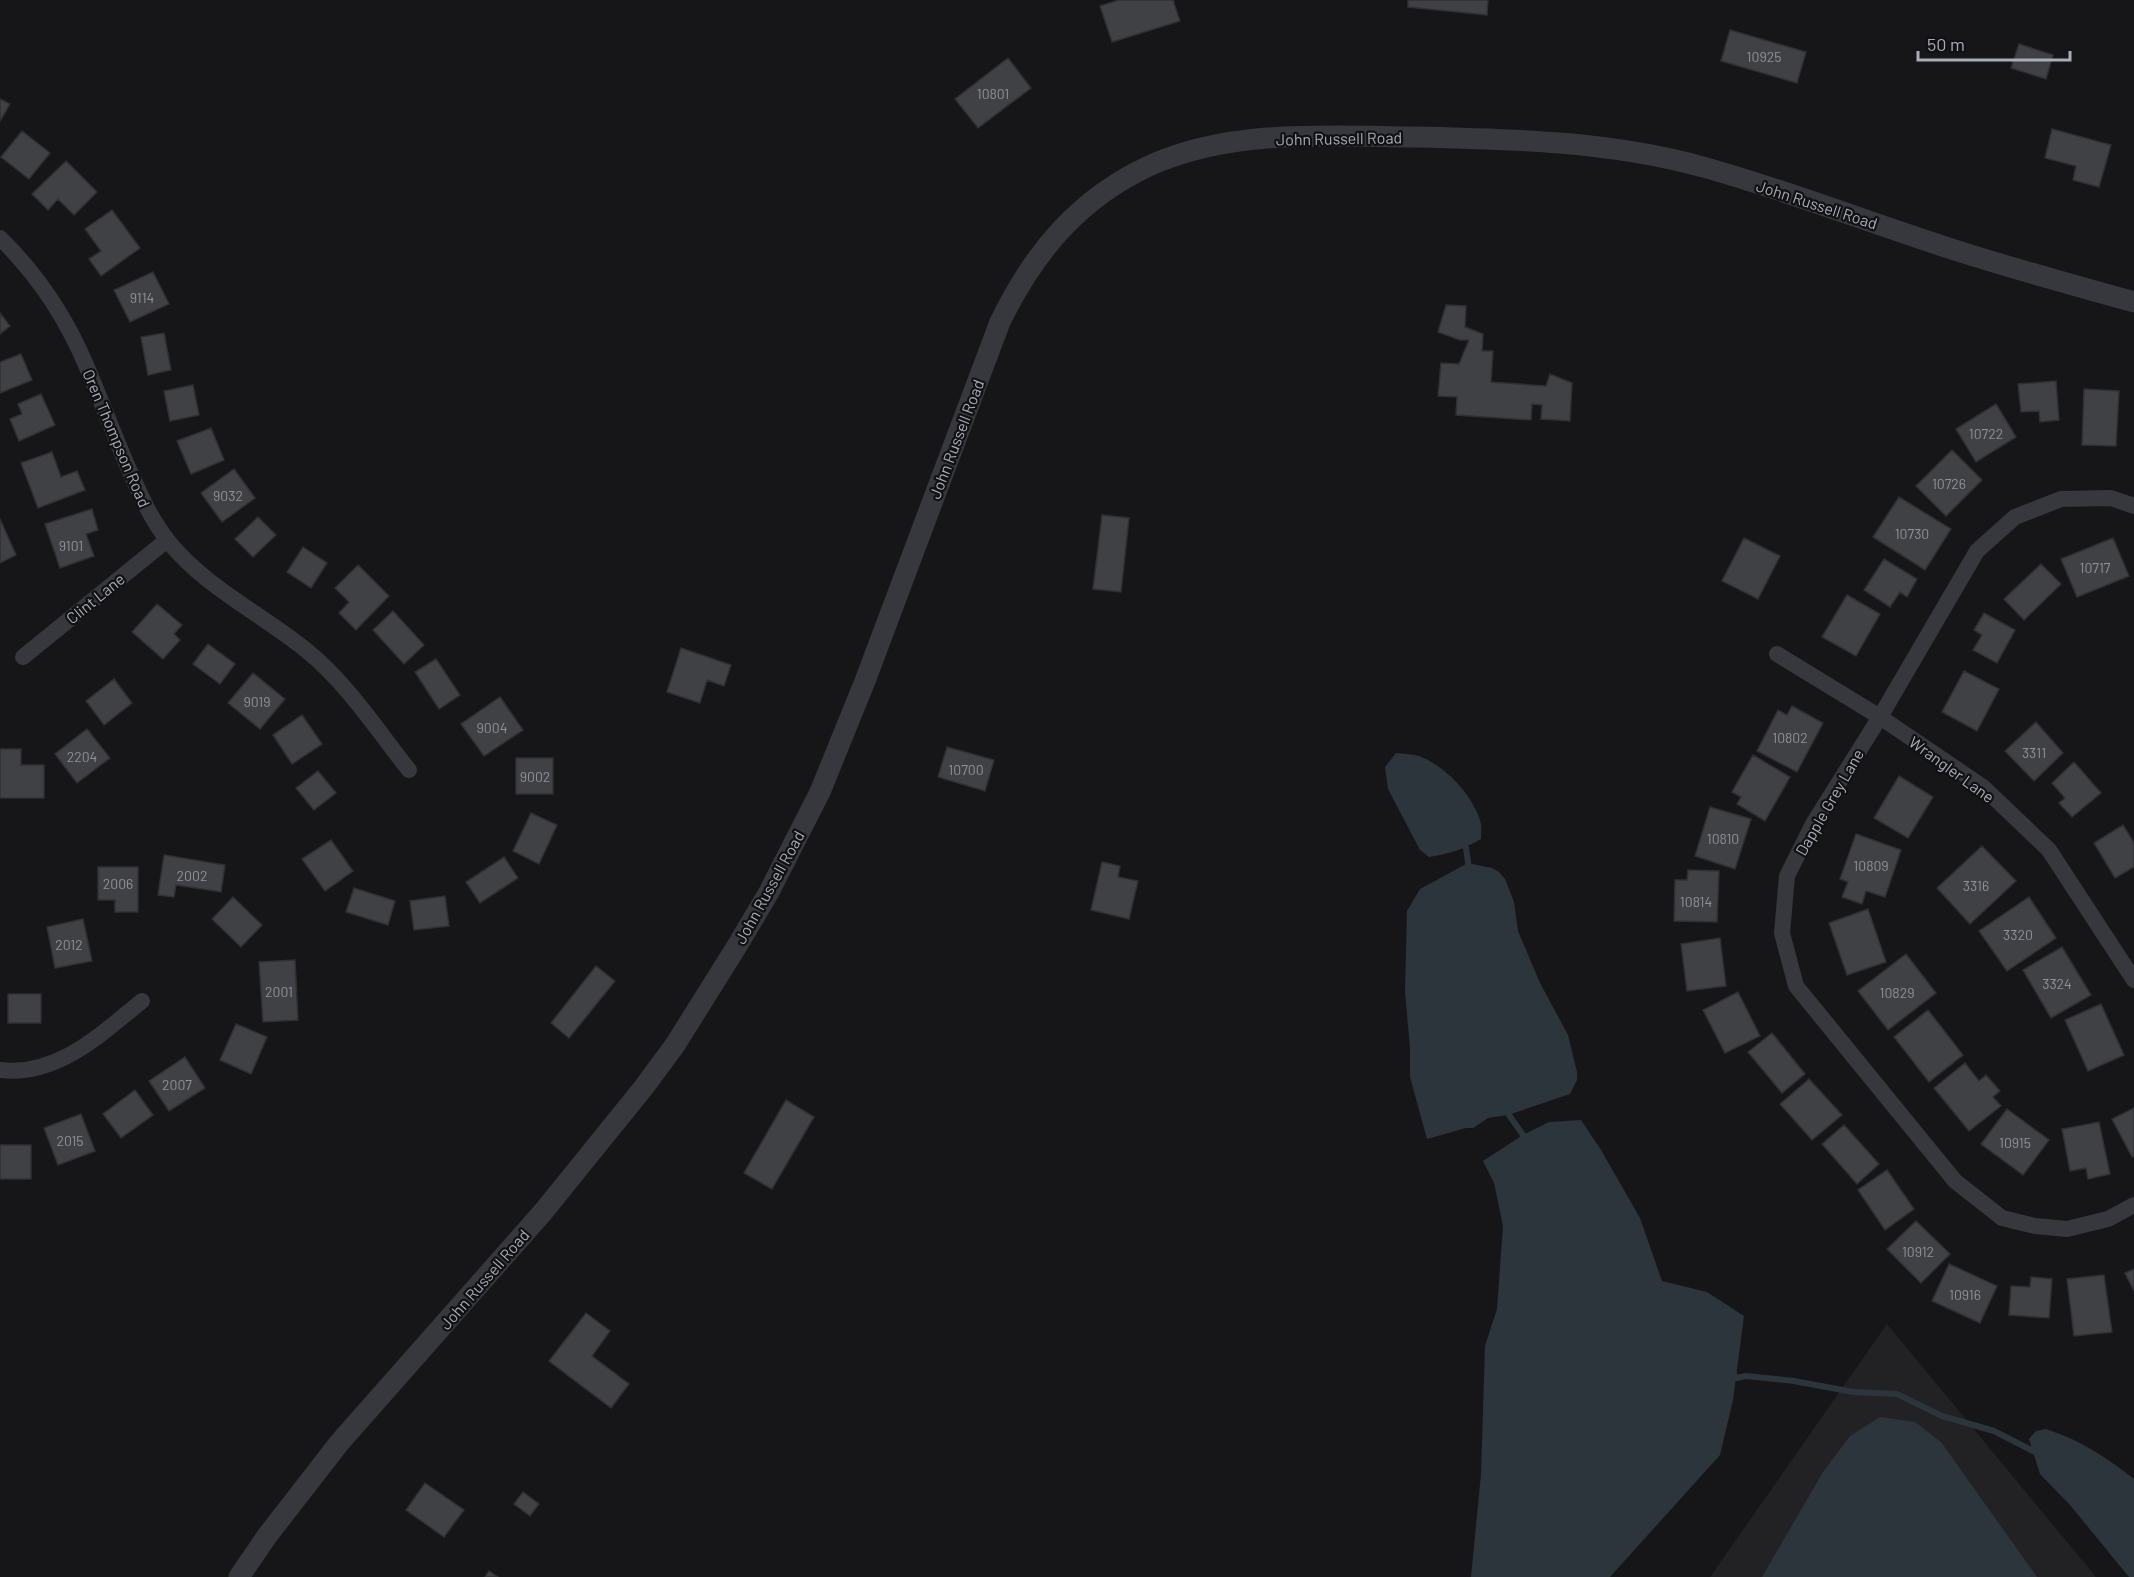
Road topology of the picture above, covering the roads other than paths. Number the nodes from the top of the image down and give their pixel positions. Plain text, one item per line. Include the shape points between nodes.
1 (0, 238) edge
2 (2134, 302) edge
3 (2134, 506) edge
4 (167, 540) junction
5 (1777, 654) dead end
6 (22, 657) dead end
7 (1880, 717) junction
8 (409, 770) dead end
9 (2134, 980) edge
10 (142, 1001) dead end
11 (0, 1070) edge
12 (2134, 1205) edge
13 (239, 1577) edge

1 - 4 street, Oren Thompson Road via 46,293 73,339 145,507
2 - 13 street, John Russell Road via 1962,252 1702,166 1577,144 1474,138 1261,139 1168,158 1112,186 1060,228 1012,297 820,792 769,892 682,1036 543,1212 312,1475
3 - 7 street, Dapple Grey Lane via 2111,498 2061,499 2015,517 1977,551
4 - 6 street, Clint Lane
4 - 8 street, Oren Thompson Road via 204,578 321,663
5 - 7 street, Wrangler Lane
7 - 9 street, Wrangler Lane via 1983,787 2049,850
7 - 12 street, Dapple Grey Lane via 1813,824 1787,876 1782,933 1796,986 1955,1181 2002,1218 2067,1229 2108,1219
10 - 11 street via 87,1046 59,1061 40,1067

